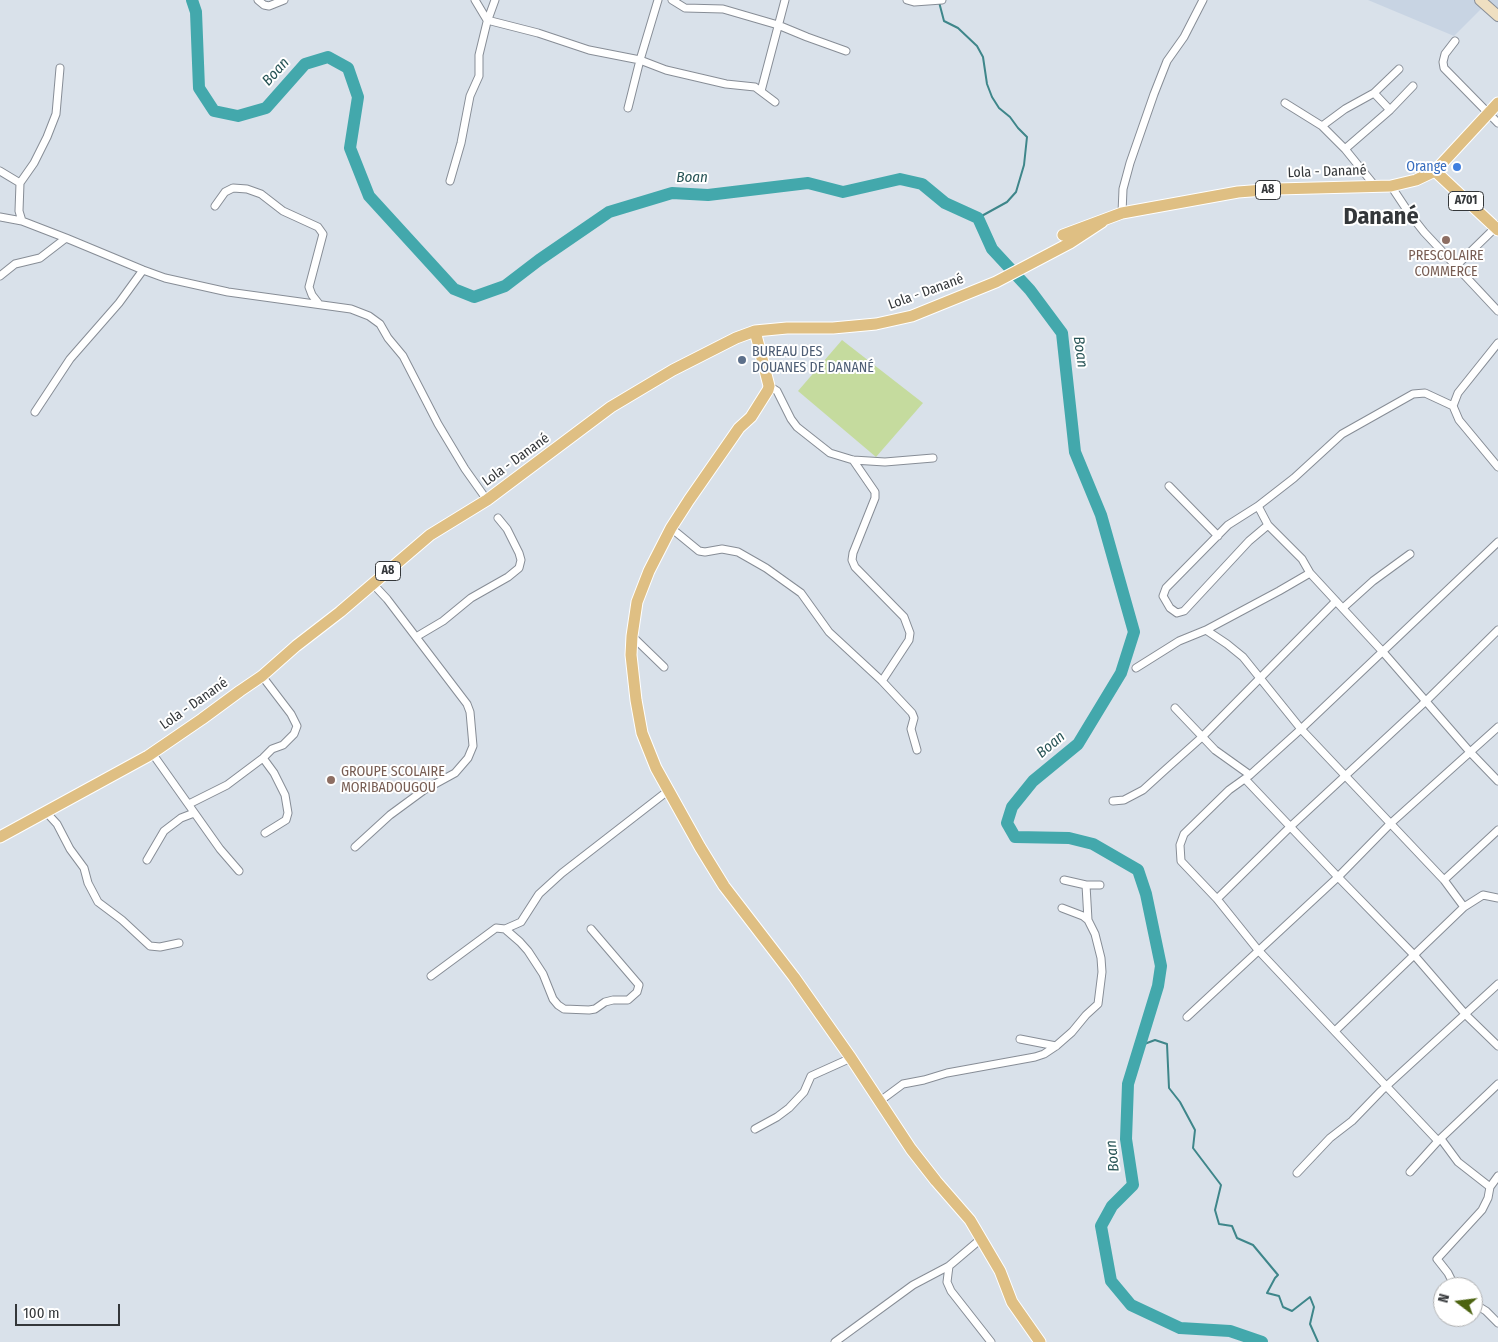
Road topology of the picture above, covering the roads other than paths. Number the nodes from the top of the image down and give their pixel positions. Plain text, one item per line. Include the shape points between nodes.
1 (258, 0) edge
2 (284, 0) edge
3 (475, 0) edge
4 (495, 0) edge
5 (658, 0) edge
6 (672, 0) edge
7 (785, 0) edge
8 (907, 0) edge
9 (942, 0) edge
10 (1204, 0) edge
11 (1487, 2) edge
12 (1498, 16) edge
13 (487, 20) junction
14 (778, 25) junction
15 (1455, 41) dead end
16 (846, 50) dead end
17 (640, 60) junction
18 (60, 68) dead end
19 (1399, 69) dead end
20 (1413, 86) dead end
21 (761, 91) junction
22 (1374, 93) junction
23 (775, 102) dead end
24 (1285, 103) dead end
25 (1498, 103) edge
26 (628, 108) dead end
27 (1390, 110) junction
28 (1488, 113) junction
29 (1498, 123) edge
30 (1322, 126) junction
31 (1345, 149) junction
32 (1435, 171) junction
33 (0, 172) edge
34 (450, 181) dead end
35 (20, 183) junction
36 (1375, 186) junction
37 (1391, 186) junction
38 (215, 206) dead end
39 (1122, 213) junction
40 (0, 217) edge
41 (22, 221) junction
42 (1102, 222) junction
43 (1497, 228) edge
44 (1063, 235) dead end
45 (66, 238) junction
46 (1455, 267) junction
47 (143, 270) junction
48 (0, 276) edge
49 (319, 304) junction
50 (1498, 311) edge
51 (755, 331) junction
52 (1498, 342) edge
53 (770, 386) junction
54 (1453, 406) junction
55 (35, 412) dead end
56 (933, 458) dead end
57 (853, 460) junction
58 (1498, 467) edge
59 (1169, 486) dead end
60 (487, 500) junction
61 (1258, 506) junction
62 (498, 518) dead end
63 (1268, 525) junction
64 (671, 528) junction
65 (1218, 536) junction
66 (1498, 542) edge
67 (1410, 554) dead end
68 (1310, 573) junction
69 (373, 584) junction
70 (1336, 602) junction
71 (1343, 608) junction
72 (1206, 630) junction
73 (1498, 630) edge
74 (632, 636) junction
75 (416, 637) junction
76 (1384, 652) junction
77 (664, 667) dead end
78 (1136, 668) dead end
79 (262, 676) junction
80 (1259, 678) junction
81 (882, 681) junction
82 (1426, 701) junction
83 (1175, 708) dead end
84 (1498, 727) edge
85 (1301, 729) junction
86 (1202, 737) junction
87 (917, 750) dead end
88 (1470, 752) junction
89 (152, 753) junction
90 (263, 758) junction
91 (1345, 776) junction
92 (1248, 777) junction
93 (1498, 781) edge
94 (668, 790) junction
95 (1113, 801) dead end
96 (189, 804) junction
97 (46, 812) junction
98 (194, 813) junction
99 (1390, 824) junction
100 (1290, 827) junction
101 (1498, 830) edge
102 (266, 833) dead end
103 (0, 837) edge
104 (355, 847) dead end
105 (147, 860) dead end
106 (239, 871) dead end
107 (1338, 877) junction
108 (1064, 880) dead end
109 (1444, 880) junction
110 (1086, 885) junction
111 (1100, 885) dead end
112 (1498, 898) edge
113 (1217, 899) junction
114 (1464, 907) junction
115 (1062, 908) dead end
116 (1088, 920) junction
117 (505, 929) junction
118 (591, 929) dead end
119 (179, 943) dead end
120 (1258, 950) junction
121 (1415, 956) junction
122 (431, 976) dead end
123 (1498, 984) edge
124 (1466, 1015) junction
125 (1187, 1017) dead end
126 (1335, 1031) junction
127 (1020, 1039) dead end
128 (1056, 1046) junction
129 (1498, 1046) edge
130 (850, 1058) junction
131 (1498, 1084) edge
132 (1387, 1086) junction
133 (880, 1101) junction
134 (755, 1129) dead end
135 (1440, 1140) junction
136 (1410, 1172) dead end
137 (1297, 1173) dead end
138 (1498, 1176) edge
139 (1490, 1187) junction
140 (982, 1238) junction
141 (949, 1266) junction
142 (1450, 1277) edge
143 (1483, 1309) edge
144 (1498, 1323) edge
145 (835, 1342) edge
146 (992, 1342) edge
147 (1039, 1342) edge

1 - 2 street via 269,6
3 - 13 street
4 - 13 street
5 - 17 street
6 - 14 street via 686,8 723,9
7 - 14 street
8 - 9 street
10 - 39 street via 1167,61 1154,94 1123,189
11 - 12 street
13 - 17 street via 590,50
13 - 34 street via 479,55 479,76 470,96
14 - 16 street
14 - 21 street
15 - 28 street via 1445,54 1444,68
17 - 21 street via 666,70 726,84 749,85
17 - 26 street
18 - 35 street via 56,114 34,163
19 - 22 street
20 - 27 street
21 - 23 street
22 - 27 street
22 - 30 street
24 - 30 street
25 - 28 main road, A8
27 - 31 street
28 - 29 street
28 - 32 main road, A8
30 - 31 street
31 - 36 street
32 - 37 main road, Lola - Danané / A8
32 - 43 main road, A701
33 - 35 street
35 - 41 street
36 - 37 main road, Lola - Danané / A8
36 - 39 main road, Lola - Danané / A8 via 1238,192
37 - 46 street via 1409,213
38 - 49 street via 225,192 233,188 246,189 261,194 283,212 318,227 323,234 310,287
39 - 42 main road, Lola - Danané / A8
40 - 41 street
41 - 45 street
42 - 44 main road, Lola - Danané / A8
42 - 51 main road, Lola - Danané / A8 via 1070,243 996,282 912,316 876,324
43 - 46 street
45 - 47 street
45 - 48 street via 40,258 15,264
46 - 50 street
47 - 49 street via 228,292
47 - 55 street via 70,359
49 - 60 street via 363,313 380,324 403,356 438,424
51 - 53 main road
51 - 60 main road, Lola - Danané / A8 via 673,370 611,407
52 - 54 street via 1458,393
53 - 57 street via 777,391 797,427 830,453
53 - 64 main road
54 - 58 street via 1459,420
54 - 61 street via 1425,393 1413,394 1342,434
56 - 57 street via 885,462
57 - 81 street via 875,492 875,498 852,560 855,567 904,616 910,633 909,640
59 - 65 street
60 - 69 main road, Lola - Danané / A8 via 430,535
61 - 63 street
61 - 65 street via 1228,525
62 - 75 street via 519,553 519,568
63 - 65 street via 1184,611 1175,612 1164,600 1164,591
63 - 68 street via 1302,559
64 - 74 main road via 637,602
64 - 81 street via 699,552 722,549 738,552 789,584 801,593 829,632
66 - 76 street
67 - 71 street
68 - 70 street
68 - 72 street
69 - 75 street
69 - 79 main road, Lola - Danané / A8
70 - 71 street
70 - 80 street
71 - 76 street
72 - 78 street via 1179,641
72 - 80 street via 1243,657
73 - 82 street
74 - 77 street
74 - 94 main road via 633,673 642,733
75 - 104 street via 467,704 473,746 455,773 424,790 390,815
76 - 82 street
76 - 85 street
79 - 89 main road, Lola - Danané / A8
79 - 90 street via 297,726 292,737
80 - 85 street
80 - 86 street
81 - 87 street via 912,713 911,729
82 - 88 street
82 - 91 street
83 - 86 street
84 - 88 street
85 - 91 street
85 - 92 street
86 - 92 street
86 - 95 street via 1143,790 1124,800
88 - 93 street
88 - 99 street
89 - 96 street
89 - 97 main road, Lola - Danané / A8
90 - 96 street via 227,785
90 - 102 street via 285,795 288,813 286,820
91 - 99 street
91 - 100 street
92 - 100 street
92 - 113 street via 1229,790 1184,834 1180,845 1182,861
94 - 117 street via 562,873 538,894 525,918
94 - 130 main road via 733,899 794,977
96 - 98 street
97 - 103 main road, Lola - Danané / A8
97 - 119 street via 84,868 98,902 150,946
98 - 105 street via 164,831
98 - 106 street
99 - 107 street
99 - 109 street
100 - 107 street
100 - 113 street
101 - 109 street
107 - 120 street
107 - 121 street
108 - 110 street
109 - 114 street
110 - 111 street
110 - 116 street
112 - 114 street via 1483,895
113 - 120 street
114 - 121 street
115 - 116 street
116 - 128 street via 1101,958 1098,1004
117 - 118 street via 528,951 560,1007 591,1010 605,1002 628,1000 638,992 639,985
117 - 122 street via 496,928
120 - 125 street
120 - 126 street
121 - 124 street
121 - 126 street
123 - 124 street
124 - 129 street
124 - 132 street
126 - 132 street
127 - 128 street
128 - 133 street via 1035,1057 903,1084
130 - 133 main road
130 - 134 street via 811,1076 804,1092 789,1108
131 - 135 street
132 - 135 street
132 - 137 street
133 - 140 main road via 911,1149
135 - 136 street
135 - 139 street via 1458,1162
138 - 139 street
139 - 142 street via 1482,1210 1437,1259
140 - 141 street
140 - 147 main road via 1012,1302
141 - 145 street via 887,1302
141 - 146 street via 951,1291
143 - 144 street

